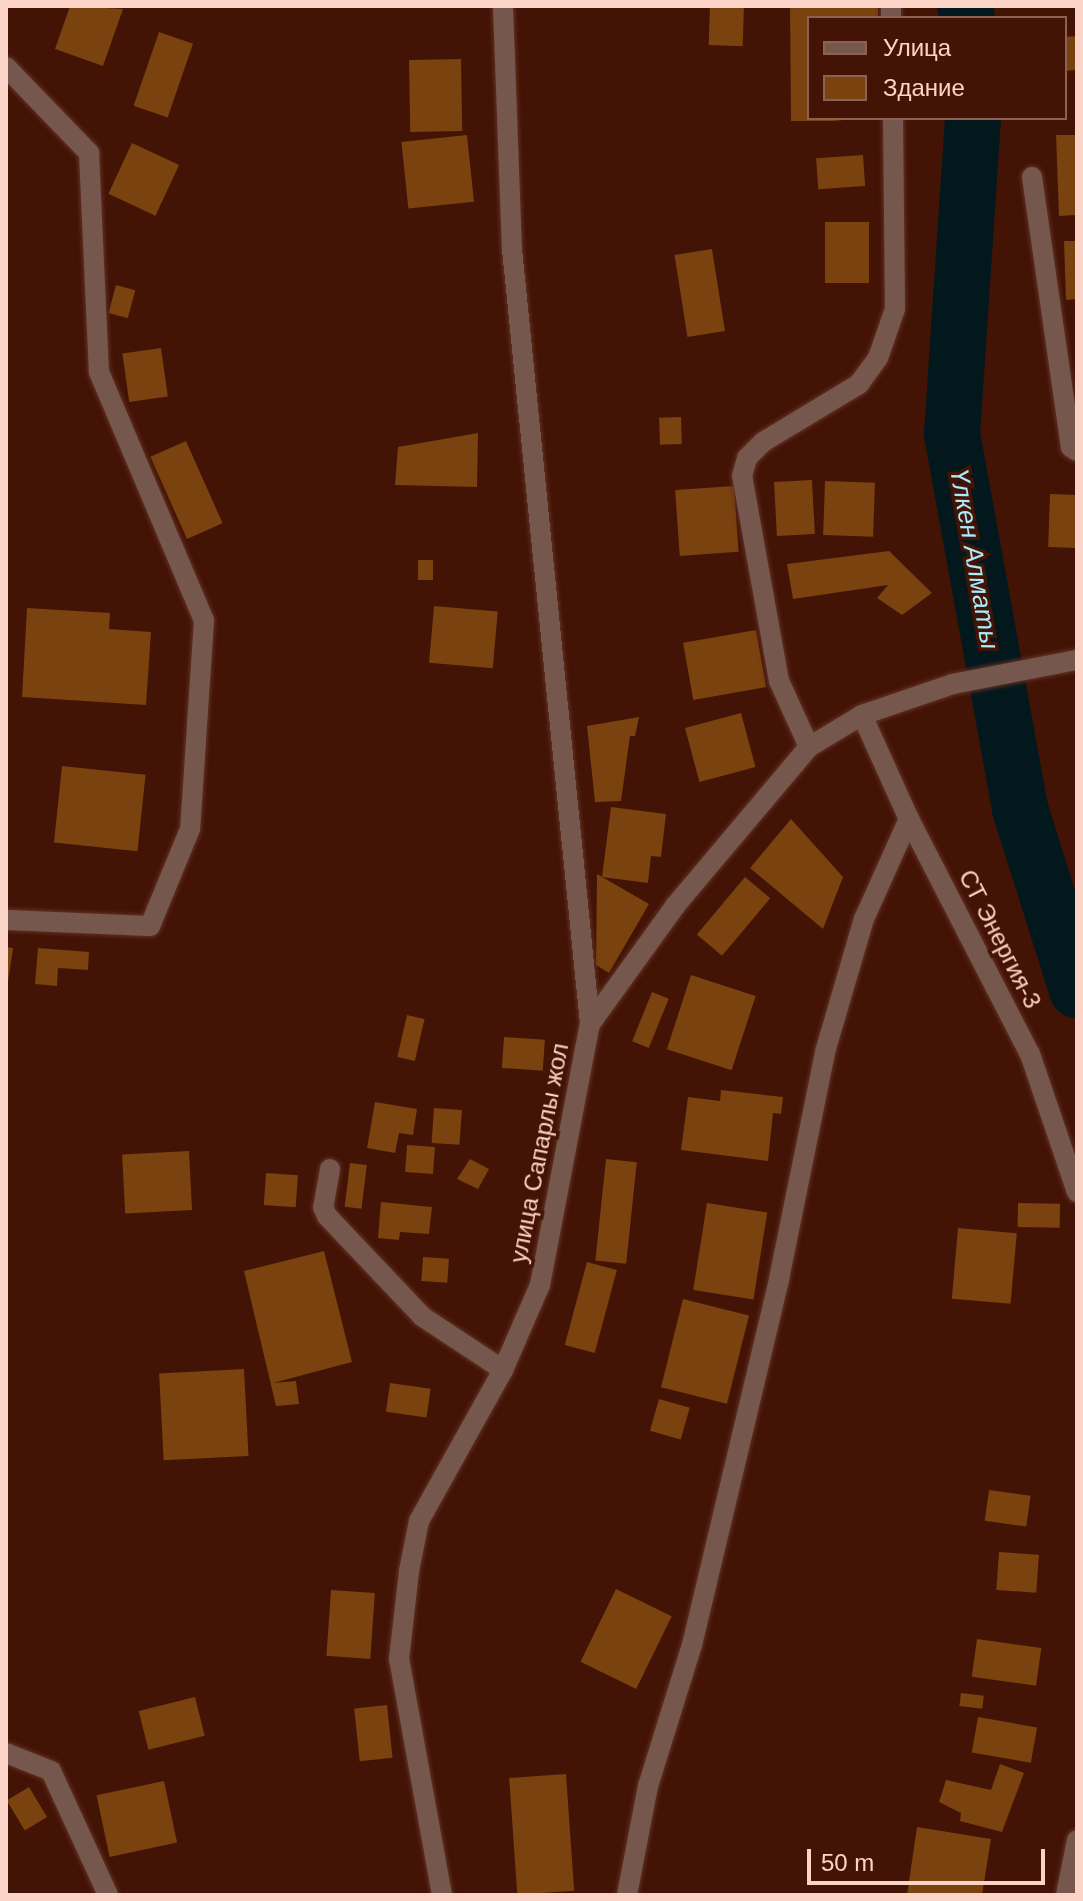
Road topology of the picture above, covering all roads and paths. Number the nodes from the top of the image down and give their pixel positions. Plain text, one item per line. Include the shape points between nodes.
1 (503, 6) edge
2 (6, 67) edge
3 (893, 120) edge
4 (1032, 177) dead end
5 (1077, 451) edge
6 (1077, 660) edge
7 (862, 715) junction
8 (809, 747) junction
9 (909, 819) junction
10 (6, 920) edge
11 (590, 1024) junction
12 (330, 1169) dead end
13 (1077, 1192) edge
14 (503, 1370) junction
15 (6, 1753) edge
16 (1077, 1840) edge
17 (108, 1895) edge
18 (442, 1895) edge
19 (627, 1895) edge
20 (1066, 1895) edge

1 - 11 street via 512,249
2 - 10 street via 89,153 99,372 204,620 190,829 150,926
3 - 8 street via 895,309 878,358 859,384 763,442 747,458 742,476 779,681
4 - 5 street via 1071,447
6 - 7 street, улица Сапарлы жол via 953,684
7 - 8 street, улица Сапарлы жол
7 - 9 street, СТ Энергия-3
8 - 11 street, улица Сапарлы жол via 675,906
9 - 13 street, СТ Энергия-3 via 1030,1054
9 - 19 street via 864,919 825,1052 772,1310 692,1645 648,1786
11 - 14 street, улица Сапарлы жол via 540,1285
12 - 14 street via 323,1207 327,1216 423,1317
14 - 18 street, улица Сапарлы жол via 419,1521 399,1659
15 - 17 street via 51,1771
16 - 20 street

